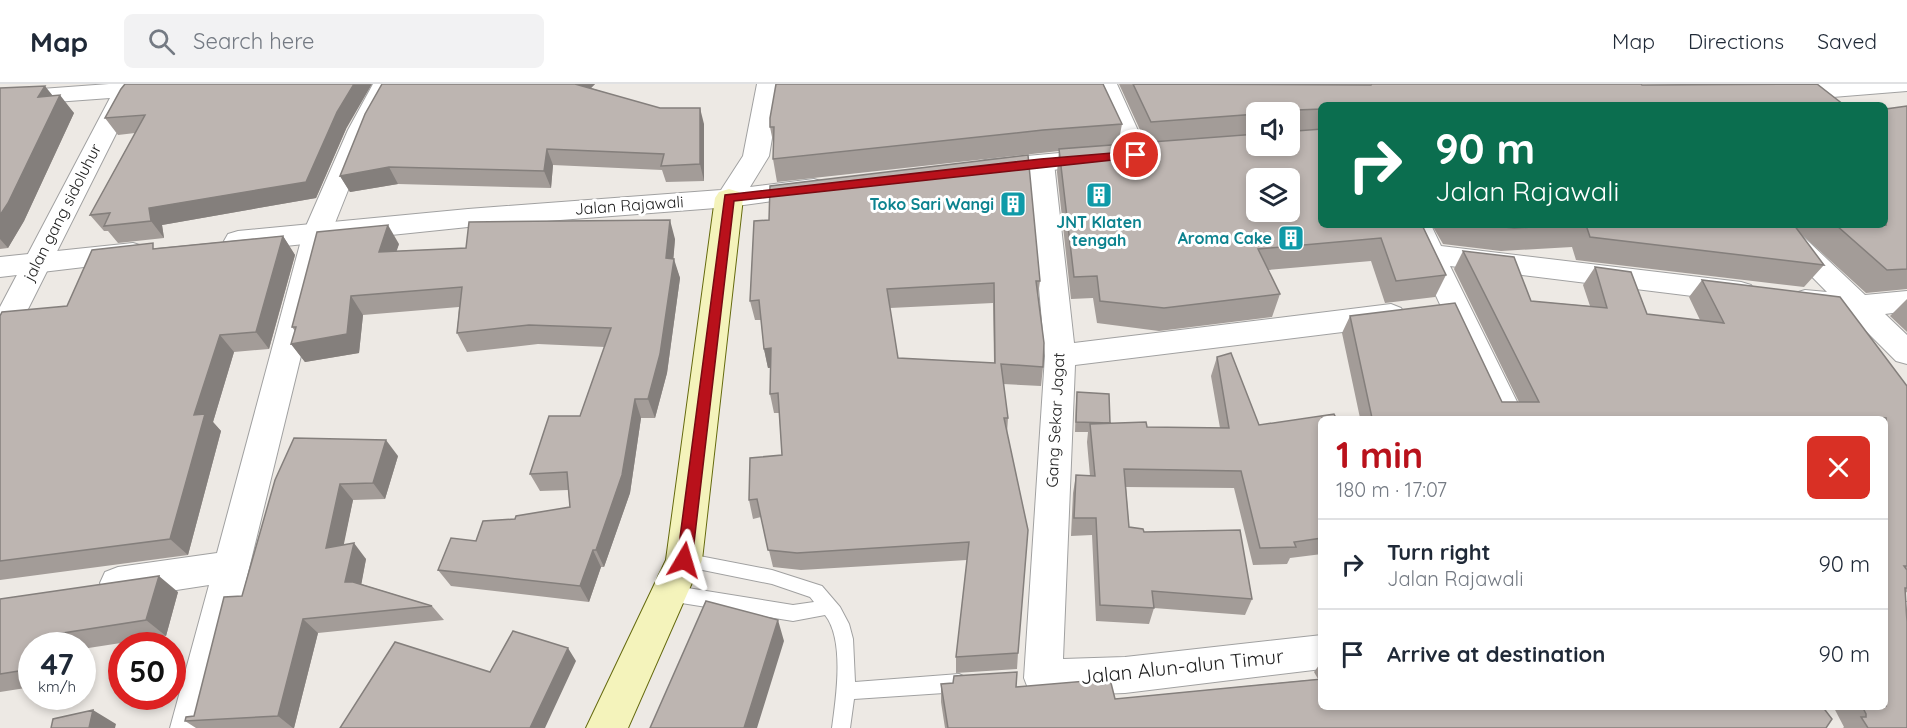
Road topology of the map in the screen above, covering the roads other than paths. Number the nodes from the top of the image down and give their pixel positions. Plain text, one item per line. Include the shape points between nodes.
1 (385, 84) edge
2 (769, 84) edge
3 (1105, 84) edge
4 (1907, 84) edge
5 (127, 87) edge
6 (1758, 96) edge
7 (14, 98) edge
8 (1147, 154) joint
9 (1041, 163) junction
10 (960, 172) edge
11 (844, 185) edge
12 (729, 198) junction
13 (1419, 228) edge
14 (1778, 228) edge
15 (317, 233) junction
16 (214, 244) edge
17 (156, 250) edge
18 (1432, 254) junction
19 (37, 262) junction
20 (0, 267) edge
21 (1907, 300) edge
22 (1858, 306) junction
23 (1435, 309) junction
24 (0, 335) edge
25 (1907, 353) edge
26 (1060, 356) junction
27 (1508, 416) edge
28 (684, 560) junction
29 (233, 566) junction
30 (81, 588) edge
31 (669, 593) junction
32 (827, 606) junction
33 (1888, 619) edge
34 (1907, 619) edge
35 (1318, 652) edge
36 (1031, 679) joint
37 (973, 682) edge
38 (846, 691) junction
39 (190, 728) edge
40 (607, 728) edge
41 (841, 728) edge

1 - 15 street via 360,130
2 - 12 street via 756,156
3 - 8 street
4 - 6 street
5 - 7 street
5 - 19 street, jalan gang sidoluhur
8 - 9 street
9 - 10 street
9 - 26 street, Gang Sekar Jagat
11 - 12 street, Jalan Rajawali
12 - 15 street, Jalan Rajawali
12 - 28 main road
13 - 18 street
14 - 22 street
15 - 16 street, Jalan Rajawali
15 - 29 street
17 - 19 street
18 - 22 street
18 - 23 street
19 - 20 street
19 - 24 street, jalan gang sidoluhur
21 - 22 street
22 - 25 street
23 - 26 street
23 - 27 street
26 - 36 street, Gang Sekar Jagat
28 - 31 main road
28 - 32 lane via 796,583 816,591
29 - 30 street
29 - 39 street
31 - 32 lane via 793,613
31 - 40 main road
32 - 38 lane via 840,624 844,639
33 - 34 street
35 - 36 street, Jalan Alun-alun Timur via 1125,675
37 - 38 lane
38 - 41 lane

